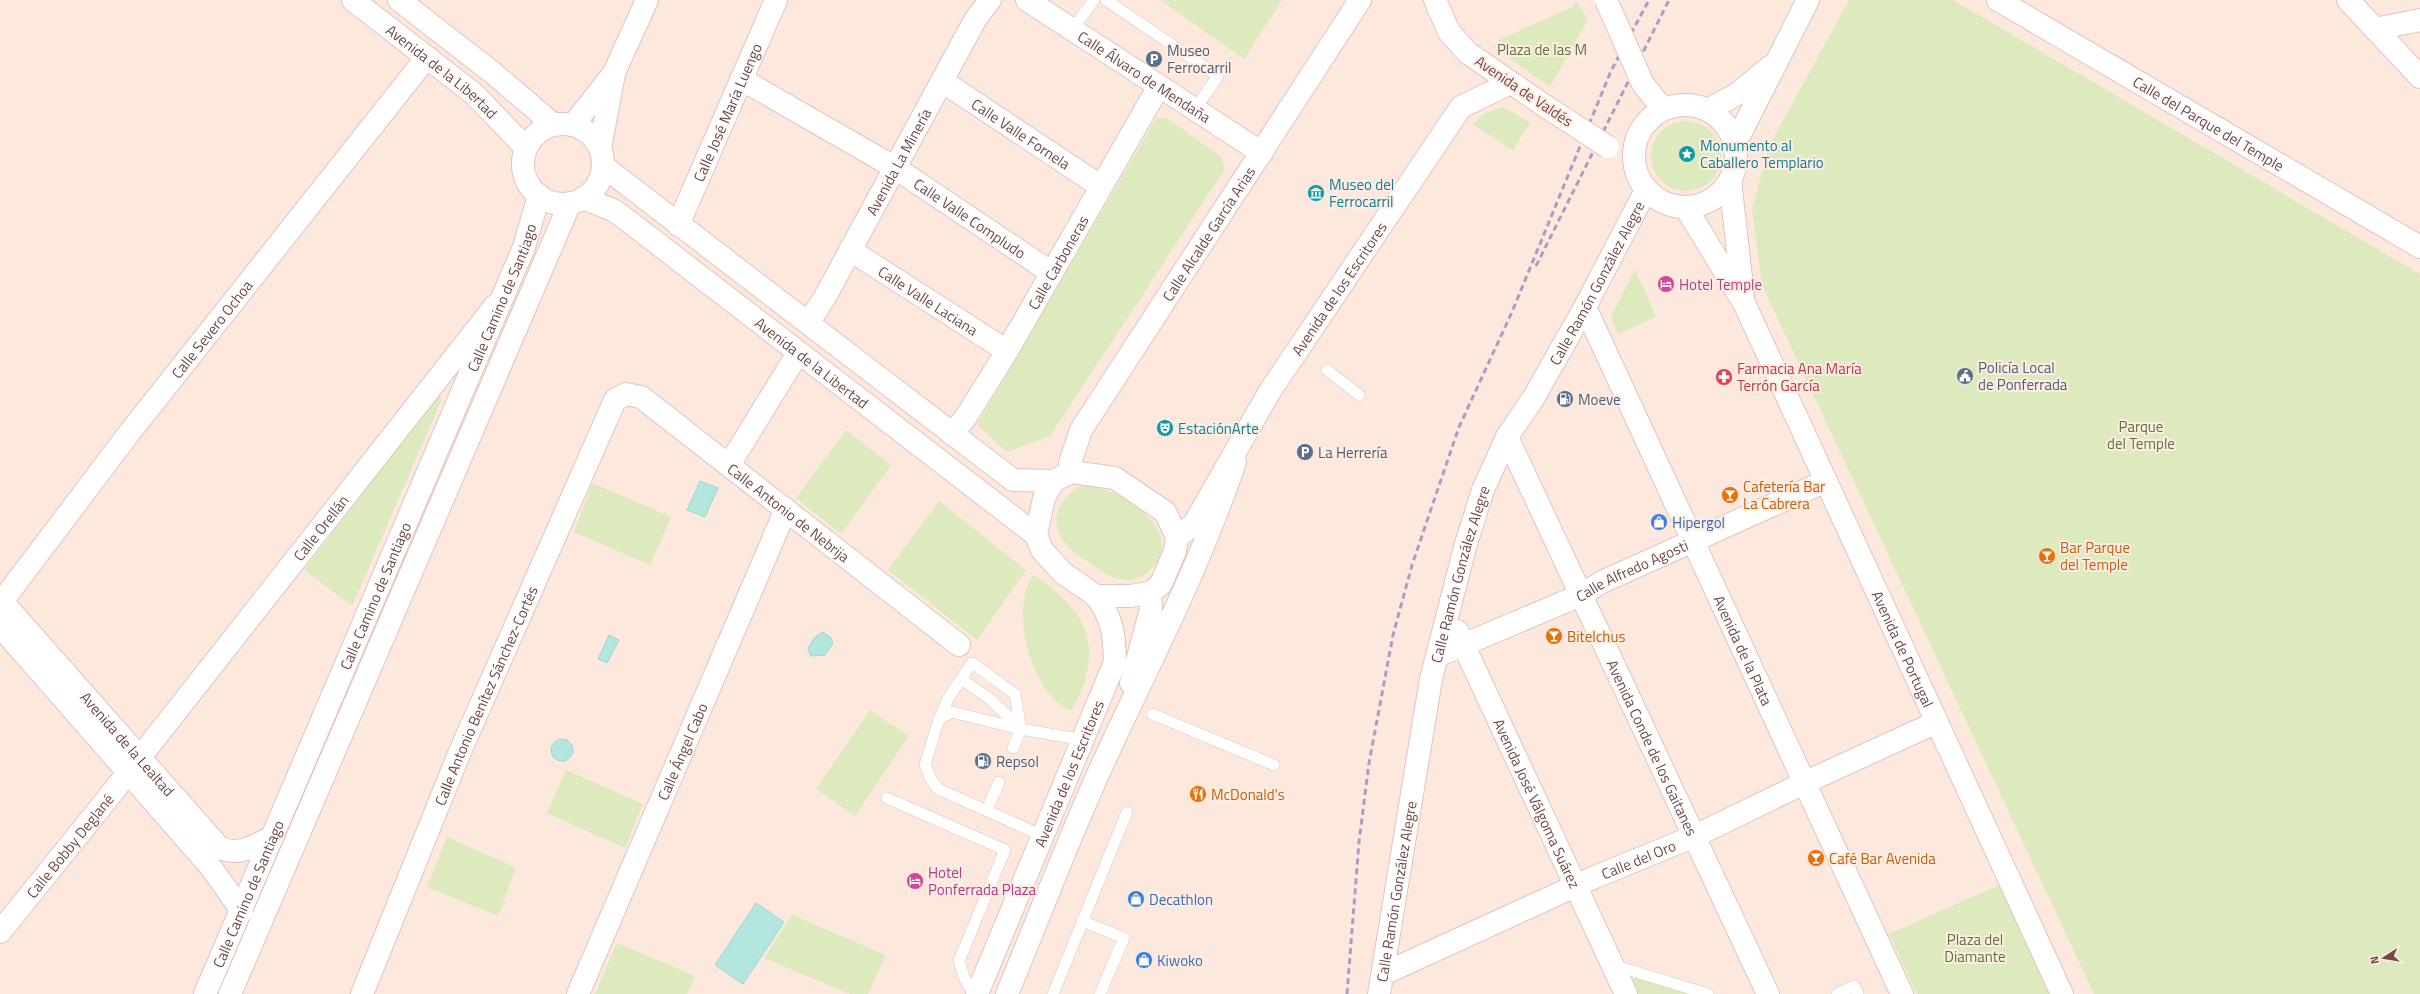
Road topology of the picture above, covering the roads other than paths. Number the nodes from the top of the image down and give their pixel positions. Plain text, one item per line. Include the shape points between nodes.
1 (353, 0) edge
2 (399, 0) edge
3 (647, 0) edge
4 (776, 0) edge
5 (990, 0) edge
6 (1027, 0) edge
7 (1094, 0) edge
8 (1106, 0) edge
9 (1360, 0) edge
10 (1435, 0) edge
11 (1606, 0) edge
12 (1808, 0) edge
13 (1998, 0) edge
14 (2348, 0) edge
15 (2420, 20) edge
16 (2375, 29) junction
17 (1071, 31) junction
18 (427, 58) junction
19 (1775, 62) junction
20 (614, 73) junction
21 (2420, 78) edge
22 (741, 79) junction
23 (942, 81) junction
24 (1510, 83) junction
25 (1159, 86) junction
26 (1195, 109) junction
27 (1663, 109) junction
28 (1708, 110) junction
29 (563, 125) junction
30 (1735, 144) junction
31 (526, 148) junction
32 (1262, 153) junction
33 (601, 157) junction
34 (1633, 161) junction
35 (894, 167) junction
36 (1730, 180) junction
37 (1100, 186) junction
38 (1646, 190) junction
39 (539, 196) junction
40 (577, 200) junction
41 (1686, 208) junction
42 (678, 225) junction
43 (2420, 247) edge
44 (850, 250) junction
45 (1052, 273) junction
46 (502, 298) junction
47 (1744, 303) junction
48 (1585, 307) junction
49 (808, 323) junction
50 (1007, 351) junction
51 (798, 353) junction
52 (1327, 370) dead end
53 (1359, 395) dead end
54 (615, 400) joint
55 (952, 434) junction
56 (1506, 437) junction
57 (1244, 438) junction
58 (729, 465) junction
59 (1072, 472) junction
60 (1826, 481) junction
61 (1053, 482) junction
62 (786, 509) junction
63 (1036, 535) junction
64 (1177, 537) junction
65 (1692, 541) junction
66 (1150, 592) junction
67 (1581, 595) junction
68 (1096, 596) junction
69 (1, 601) edge
70 (1448, 612) junction
71 (0, 626) edge
72 (959, 644) dead end
73 (1463, 644) junction
74 (1437, 656) junction
75 (961, 679) junction
76 (1152, 714) dead end
77 (939, 719) junction
78 (1937, 722) junction
79 (1021, 729) junction
80 (1117, 732) junction
81 (1083, 740) junction
82 (1013, 748) dead end
83 (133, 765) junction
84 (1274, 766) dead end
85 (998, 782) dead end
86 (1804, 782) junction
87 (887, 798) dead end
88 (986, 810) junction
89 (1127, 812) dead end
90 (1043, 836) junction
91 (1695, 836) junction
92 (270, 838) junction
93 (1576, 886) junction
94 (242, 911) junction
95 (1082, 921) junction
96 (0, 932) edge
97 (1613, 965) junction
98 (1381, 984) edge
99 (1766, 993) edge
100 (206, 994) edge
101 (230, 994) edge
102 (362, 994) edge
103 (578, 994) edge
104 (974, 994) edge
105 (977, 994) edge
106 (1007, 994) edge
107 (1053, 994) edge
108 (1100, 994) edge
109 (1626, 994) edge
110 (1708, 994) edge
111 (1837, 994) edge
112 (1858, 994) edge
113 (1902, 994) edge
114 (2062, 994) edge

1 - 18 street, Avenida de la Libertad
2 - 29 street, Avenida de la Libertad
3 - 20 street
4 - 22 street, Calle José María Luengo
5 - 23 street, Avenida La Minería via 975,20
6 - 17 street, Calle Álvaro de Mendaña
7 - 17 lane
8 - 26 lane via 1218,76
9 - 32 street, Calle Alcalde García Arias
10 - 24 street, Avenida de Valdés via 1449,32 1468,53
11 - 27 street, bridge via 1643,84
12 - 19 street
13 - 43 street, Calle del Parque del Temple
14 - 16 street
15 - 16 street
16 - 21 street
17 - 25 street, Calle Álvaro de Mendaña
18 - 31 street, Avenida de la Libertad via 474,94
18 - 69 street, Calle Severo Ochoa via 134,425
19 - 28 street via 1738,94
19 - 30 street
20 - 29 street
20 - 33 street
22 - 35 street, Calle Valle Compludo
22 - 42 street, Calle José María Luengo
23 - 35 street, Avenida La Minería
23 - 37 street, Calle Valle Fornela
24 - 34 street, Avenida de Valdés, bridge
24 - 57 street, Avenida de los Escritores via 1460,107 1301,343
25 - 26 street, Calle Álvaro de Mendaña
25 - 37 street, Calle Carboneras
26 - 32 street, Calle Álvaro de Mendaña
27 - 28 street via 1678,105 1694,105
27 - 34 street via 1650,118 1640,130 1634,145
28 - 30 street via 1729,130
29 - 31 street via 535,135
29 - 33 street via 585,130
30 - 36 street via 1736,156
31 - 39 street via 523,158 524,174
32 - 59 street, Calle Alcalde García Arias via 1081,430 1070,464
33 - 40 street via 596,186
33 - 42 street, Avenida de la Libertad
34 - 38 street via 1637,176
35 - 44 street, Avenida La Minería
35 - 45 street, Calle Valle Compludo
36 - 41 street via 1712,200
36 - 47 street, Avenida de Portugal
37 - 45 street, Calle Carboneras
38 - 41 street via 1664,203
38 - 48 street, Calle Ramón González Alegre
39 - 40 street via 554,203
39 - 46 street, Calle Camino de Santiago via 524,247
40 - 51 street, Avenida de la Libertad via 613,210 766,325
40 - 101 street, Calle Camino de Santiago
41 - 47 street, Avenida de Portugal
42 - 49 street, Avenida de la Libertad
44 - 49 street, Avenida La Minería
44 - 50 street, Calle Valle Laciana
45 - 50 street, Calle Carboneras
46 - 83 street, Calle Orellán
46 - 92 street, Calle Camino de Santiago
47 - 60 street, Avenida de Portugal
48 - 56 street, Calle Ramón González Alegre via 1534,397
48 - 65 street, Avenida de la Plata
49 - 55 street, Avenida de la Libertad
50 - 55 street, Calle Carboneras via 966,417
51 - 58 street
51 - 63 street, Avenida de la Libertad
52 - 53 lane
54 - 58 street, Calle Antonio de Nebrija via 626,394 641,396
54 - 102 street, Calle Antonio Benítez Sánchez-Cortés via 459,754
55 - 61 street, Avenida de la Libertad via 1013,480
56 - 67 street, Avenida Conde de los Gaitanes
56 - 70 street, Calle Ramón González Alegre via 1483,490
57 - 64 street, Avenida de los Escritores via 1194,524
57 - 80 street, Avenida de los Escritores via 1212,530 1166,634
58 - 62 street, Calle Antonio de Nebrija
59 - 61 street
59 - 64 street via 1115,478 1165,512
60 - 65 street, Calle Alfredo Agosti
60 - 78 street, Avenida de Portugal
61 - 63 street via 1044,498
62 - 72 street, Calle Antonio de Nebrija
62 - 103 street, Calle Ángel Cabo
63 - 68 street via 1042,550 1063,573
64 - 66 street via 1175,551 1162,584
65 - 67 street, Calle Alfredo Agosti via 1602,582
65 - 86 street, Avenida de la Plata
66 - 68 street via 1113,598
66 - 80 street, Avenida de los Escritores via 1151,609
67 - 73 street, Calle Alfredo Agosti
67 - 91 street, Avenida Conde de los Gaitanes
68 - 81 street, Avenida de los Escritores via 1109,615 1115,662
69 - 83 street, Avenida de la Lealtad
70 - 73 street, Avenida José Válgoma Suárez
70 - 74 street, Calle Ramón González Alegre
71 - 83 street, Avenida de la Lealtad
73 - 74 street, Calle Alfredo Agosti
73 - 93 street, Avenida José Válgoma Suárez
74 - 98 street, Calle Ramón González Alegre via 1396,883
75 - 77 lane
75 - 79 lane via 990,700
75 - 79 lane via 972,663 1015,694
76 - 84 lane
77 - 79 lane via 952,712
77 - 88 lane via 925,765 931,779 938,789
78 - 86 street, Calle del Oro
78 - 114 street, Avenida de Portugal
79 - 81 lane
79 - 82 lane
80 - 106 street, Avenida de los Escritores
81 - 90 street, Avenida de los Escritores
83 - 92 street, Avenida de la Lealtad via 225,851 251,848
83 - 94 street, Avenida de la Lealtad
83 - 96 street, Calle Bobby Deglané
85 - 88 lane
86 - 91 street, Calle del Oro
86 - 113 street, Avenida de la Plata
87 - 104 lane via 1005,850 959,961 964,977
88 - 90 lane
89 - 95 lane
90 - 105 street, Avenida de los Escritores
91 - 93 street, Calle del Oro
91 - 99 street, Avenida Conde de los Gaitanes
92 - 94 street, Calle Camino de Santiago
93 - 97 street, Avenida José Válgoma Suárez
93 - 98 street, Calle del Oro
94 - 100 street, Calle Camino de Santiago
95 - 107 lane
95 - 108 lane via 1124,938
97 - 109 street, Avenida José Válgoma Suárez
97 - 110 lane
111 - 112 lane via 1854,986

